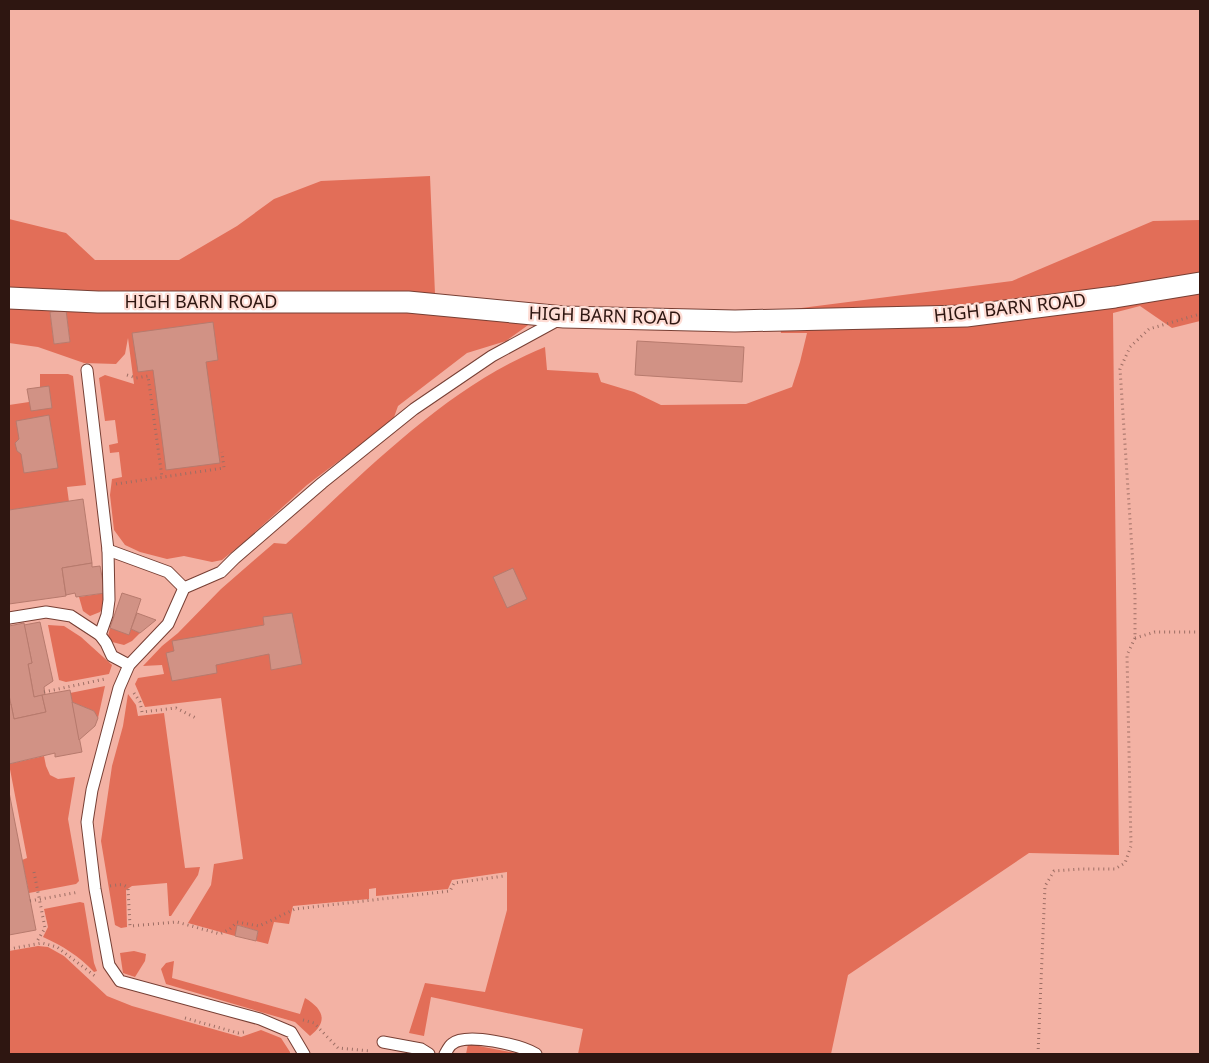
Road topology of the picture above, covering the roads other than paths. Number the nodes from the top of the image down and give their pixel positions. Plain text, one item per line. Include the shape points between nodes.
1 (1200, 283) edge
2 (9, 298) edge
3 (564, 317) junction
4 (87, 370) dead end
5 (108, 550) junction
6 (184, 588) junction
7 (9, 618) edge
8 (100, 634) junction
9 (129, 665) junction
10 (383, 1042) dead end
11 (304, 1054) edge
12 (429, 1054) edge
13 (445, 1054) edge
14 (536, 1054) edge

1 - 3 street, HIGH BARN ROAD via 966,316 735,321
2 - 3 street, HIGH BARN ROAD via 98,302 408,302
3 - 6 lane via 492,356 414,410 221,572
4 - 5 lane
5 - 6 lane via 168,572
5 - 8 lane via 110,600
6 - 9 lane via 168,624
7 - 8 lane via 46,612 71,616
8 - 9 lane via 112,656
9 - 11 lane via 119,688 92,790 87,822 108,965 120,981 260,1019 291,1032
10 - 12 lane via 421,1049
13 - 14 lane via 451,1044 460,1040 477,1040 501,1043

